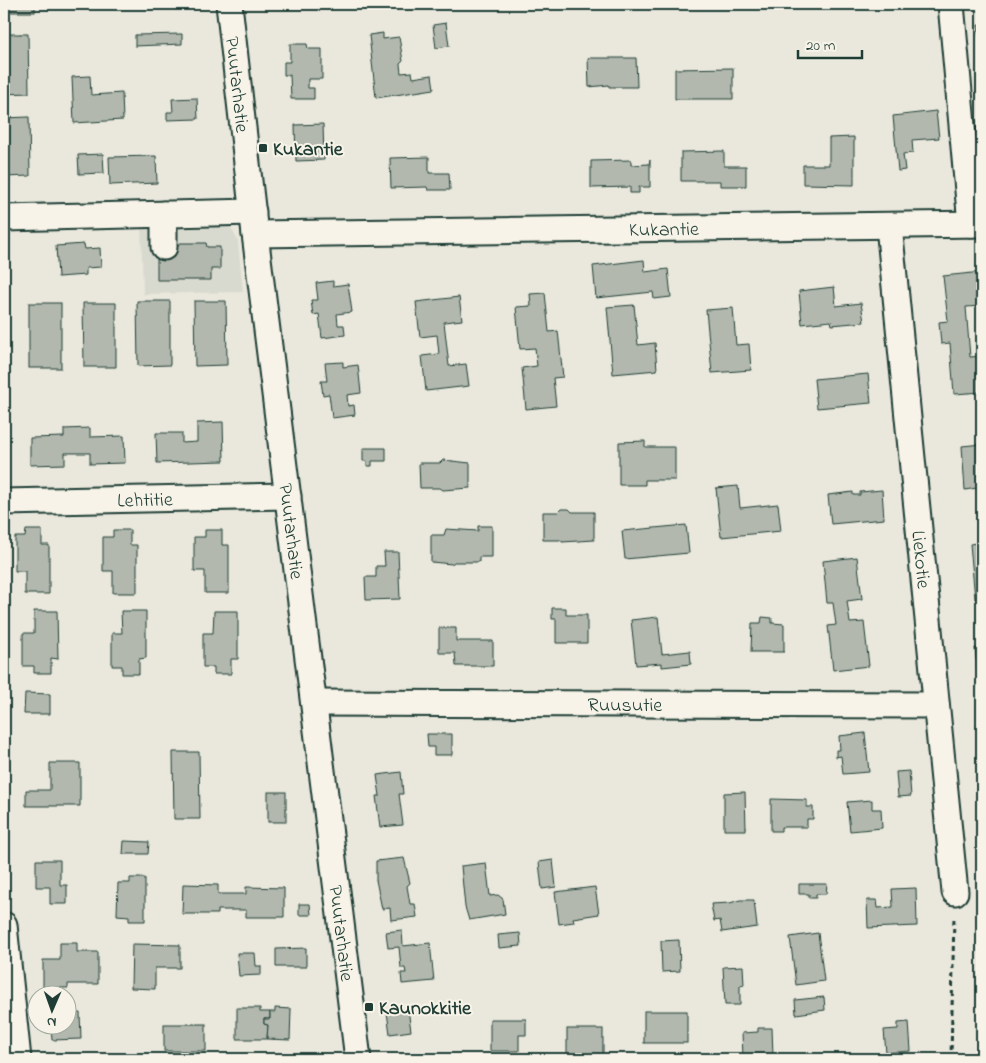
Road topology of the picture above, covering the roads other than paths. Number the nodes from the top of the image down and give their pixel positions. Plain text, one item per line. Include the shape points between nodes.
1 (229, 4) edge
2 (951, 4) edge
3 (164, 214) junction
4 (4, 218) edge
5 (254, 223) junction
6 (977, 224) edge
7 (889, 226) junction
8 (164, 246) dead end
9 (288, 496) junction
10 (4, 502) edge
11 (314, 703) junction
12 (936, 705) junction
13 (955, 892) road end
14 (4, 925) edge
15 (18, 1059) edge
16 (358, 1059) edge

1 - 5 street, Puutarhatie
2 - 6 street
3 - 4 street, Kukantie
3 - 5 street, Kukantie
3 - 8 street
5 - 7 street, Kukantie
5 - 9 street, Puutarhatie
6 - 7 street, Kukantie
7 - 12 street, Liekotie
9 - 10 street, Lehtitie
9 - 11 street, Puutarhatie
11 - 12 street, Ruusutie
11 - 16 street, Puutarhatie
12 - 13 street, Liekotie
14 - 15 street

